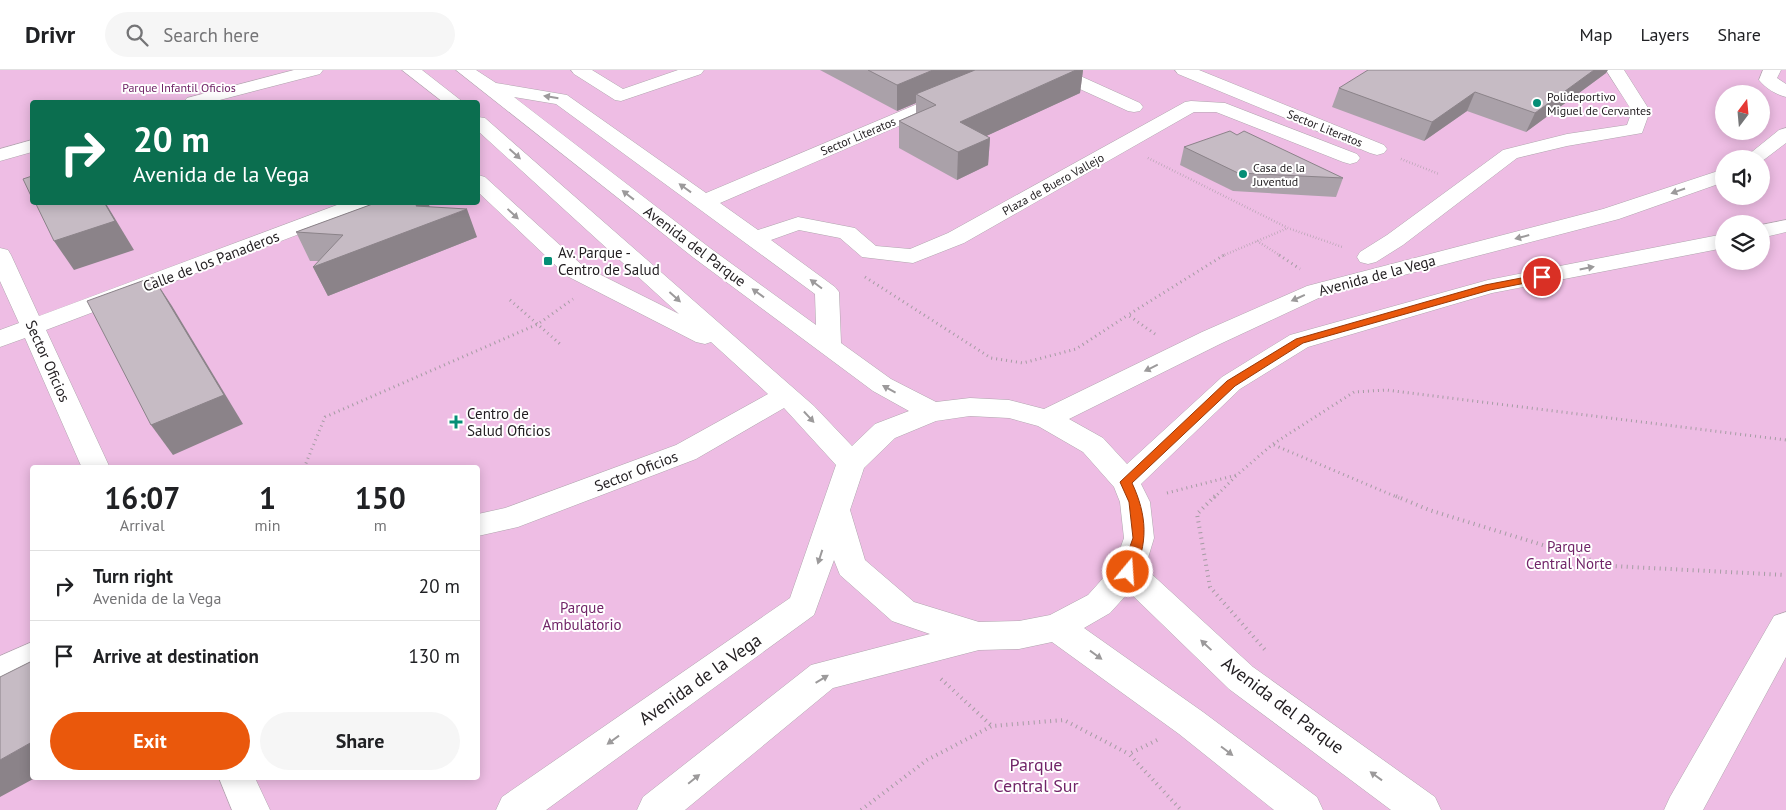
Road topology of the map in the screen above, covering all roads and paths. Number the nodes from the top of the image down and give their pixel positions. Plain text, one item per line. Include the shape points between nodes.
1 (314, 70) edge
2 (411, 70) edge
3 (464, 70) edge
4 (580, 70) edge
5 (695, 70) edge
6 (1013, 70) edge
7 (1053, 70) edge
8 (1184, 70) edge
9 (1615, 70) edge
10 (1765, 74) edge
11 (491, 88) junction
12 (1786, 92) edge
13 (445, 99) edge
14 (202, 100) edge
15 (1134, 107) dead end
16 (480, 124) edge
17 (1786, 134) edge
18 (30, 147) edge
19 (1376, 149) joint
20 (1765, 150) edge
21 (0, 155) edge
22 (1350, 158) dead end
23 (1153, 160) dead end
24 (1715, 178) edge
25 (480, 183) edge
26 (1467, 186) junction
27 (704, 202) junction
28 (358, 205) edge
29 (1786, 226) edge
30 (1288, 228) junction
31 (1770, 230) edge
32 (755, 238) junction
33 (1257, 241) junction
34 (1715, 243) edge
35 (0, 255) edge
36 (1368, 257) joint
37 (860, 273) dead end
38 (596, 282) junction
39 (1328, 287) junction
40 (510, 300) dead end
41 (1128, 315) junction
42 (538, 324) junction
43 (33, 328) junction
44 (0, 339) edge
45 (560, 344) dead end
46 (829, 345) junction
47 (738, 353) junction
48 (1181, 353) junction
49 (786, 395) junction
50 (932, 412) junction
51 (1047, 419) junction
52 (1786, 440) edge
53 (1273, 444) junction
54 (851, 463) junction
55 (95, 465) edge
56 (305, 465) edge
57 (1130, 492) junction
58 (835, 510) junction
59 (480, 525) edge
60 (1128, 572) junction
61 (1786, 574) edge
62 (1786, 626) edge
63 (1056, 627) junction
64 (979, 636) junction
65 (912, 652) junction
66 (30, 657) edge
67 (0, 673) edge
68 (992, 726) junction
69 (1129, 754) dead end
70 (238, 780) edge
71 (1419, 807) edge
72 (251, 810) edge
73 (515, 810) edge
74 (656, 810) edge
75 (861, 810) edge
76 (1304, 810) edge
77 (1683, 810) edge

1 - 14 street
2 - 13 street
3 - 11 street, Avenida del Parque
4 - 5 street via 621,96
6 - 27 street, Sector Literatos
7 - 15 street
8 - 19 street, Sector Literatos
9 - 26 street via 1641,111 1635,129 1510,154
10 - 12 street
27 -> 11 street via 561,99
46 -> 11 street, Avenida del Parque via 702,253
16 -> 47 street
17 - 20 street
18 - 21 street
19 - 26 path, Sector Literatos
22 - 32 street, Plaza de Buero Vallejo via 1219,106 1192,106 956,238 913,256 870,252 847,233 798,223
23 - 30 path
24 -> 39 street, Avenida de la Vega via 1611,214
25 -> 38 street via 575,271
26 - 36 street
27 - 32 street
28 - 43 street, Calle de los Panaderos
29 - 31 street
30 - 33 path
30 - 36 path
46 -> 32 street via 827,292
33 - 39 path
33 - 41 path via 1224,255
57 -> 34 street via 1231,384 1299,341 1488,288
35 - 43 street, Sector Oficios
37 - 41 path via 983,354 999,360 1023,363 1076,349
38 - 42 path
38 - 47 street
39 -> 48 street, Avenida de la Vega
40 - 42 path
41 - 48 path
42 - 45 path
42 - 56 path via 326,417
43 - 44 street, Calle de los Panaderos
43 - 55 street, Sector Oficios
50 -> 46 street, Avenida del Parque via 882,385
47 - 49 street
48 -> 51 street, Avenida de la Vega
49 -> 54 street
49 - 59 street, Sector Oficios via 686,452 508,519
50 - 51 street via 970,407 1009,409
50 - 54 street via 885,431
51 - 57 street via 1093,445
52 - 53 path via 1386,390 1354,392
53 - 57 path via 1237,475
53 - 61 path via 1429,510 1611,566
54 - 58 street, Avenida de la Vega
57 - 60 street via 1139,538
58 - 64 street via 851,566 903,612
58 -> 73 street, Avenida de la Vega via 803,606
60 - 63 street via 1100,604
71 -> 60 street, Avenida del Parque via 1241,678
62 - 77 street
63 - 64 street via 1019,635
63 -> 76 street
64 - 65 street
65 - 68 path
74 -> 65 street via 824,676
66 - 67 street
68 - 69 path via 1064,720
68 - 75 path via 927,760
70 - 72 street

